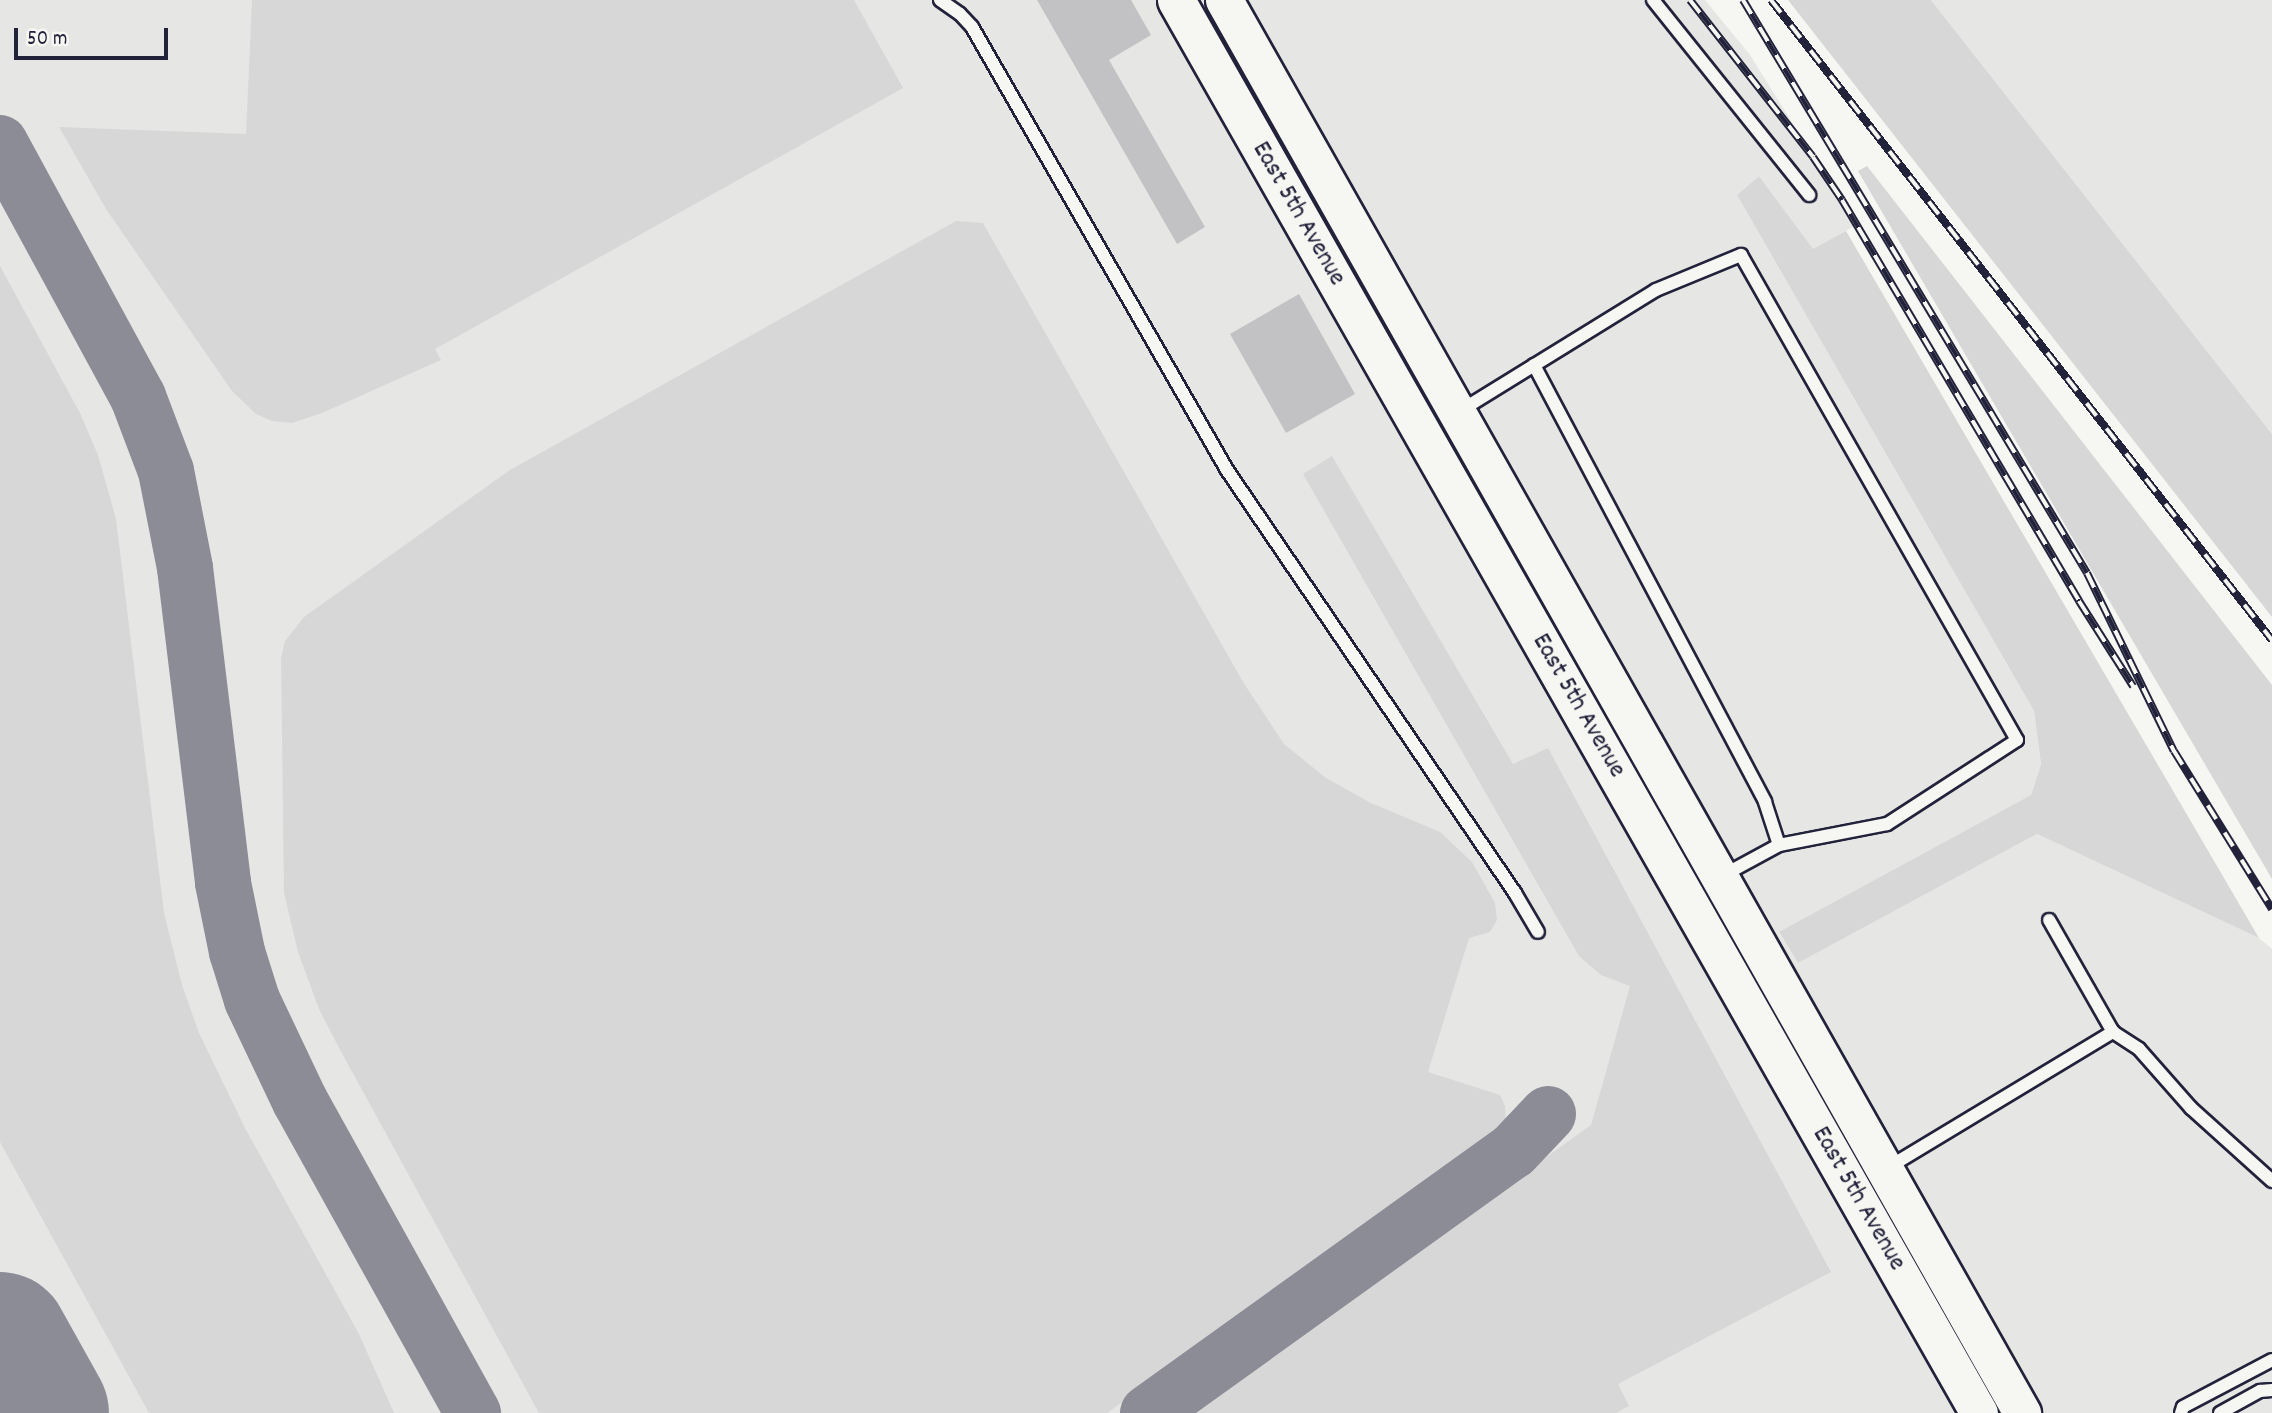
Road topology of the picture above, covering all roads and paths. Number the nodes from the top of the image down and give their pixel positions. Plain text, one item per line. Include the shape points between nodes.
1 (940, 0) edge
2 (1176, 0) edge
3 (1224, 0) edge
4 (1653, 0) edge
5 (1250, 87) junction
6 (1809, 195) dead end
7 (1534, 365) junction
8 (1457, 413) junction
9 (1779, 845) junction
10 (1720, 877) junction
11 (2049, 920) dead end
12 (1538, 932) dead end
13 (2113, 1032) junction
14 (1868, 1178) junction
15 (2272, 1181) edge
16 (2272, 1360) edge
17 (2272, 1390) edge
18 (1979, 1413) edge
19 (2022, 1413) edge
20 (2181, 1413) edge
21 (2220, 1413) edge

1 - 12 lane via 960,14 977,35 1227,470
2 - 5 main road, East 5th Avenue
3 - 5 main road, East 5th Avenue
4 - 6 lane
5 - 8 main road, East 5th Avenue
5 - 14 main road, East 5th Avenue
7 - 8 lane
7 - 9 lane via 1765,802
7 - 9 lane via 1656,290 1741,255 2017,740 1886,824
8 - 10 main road, East 5th Avenue
9 - 10 lane
10 - 14 main road, East 5th Avenue
11 - 13 lane
13 - 14 lane
13 - 15 lane via 2138,1049 2191,1108
14 - 18 main road, East 5th Avenue
14 - 19 main road, East 5th Avenue
16 - 20 lane via 2183,1407
17 - 21 lane via 2260,1391

